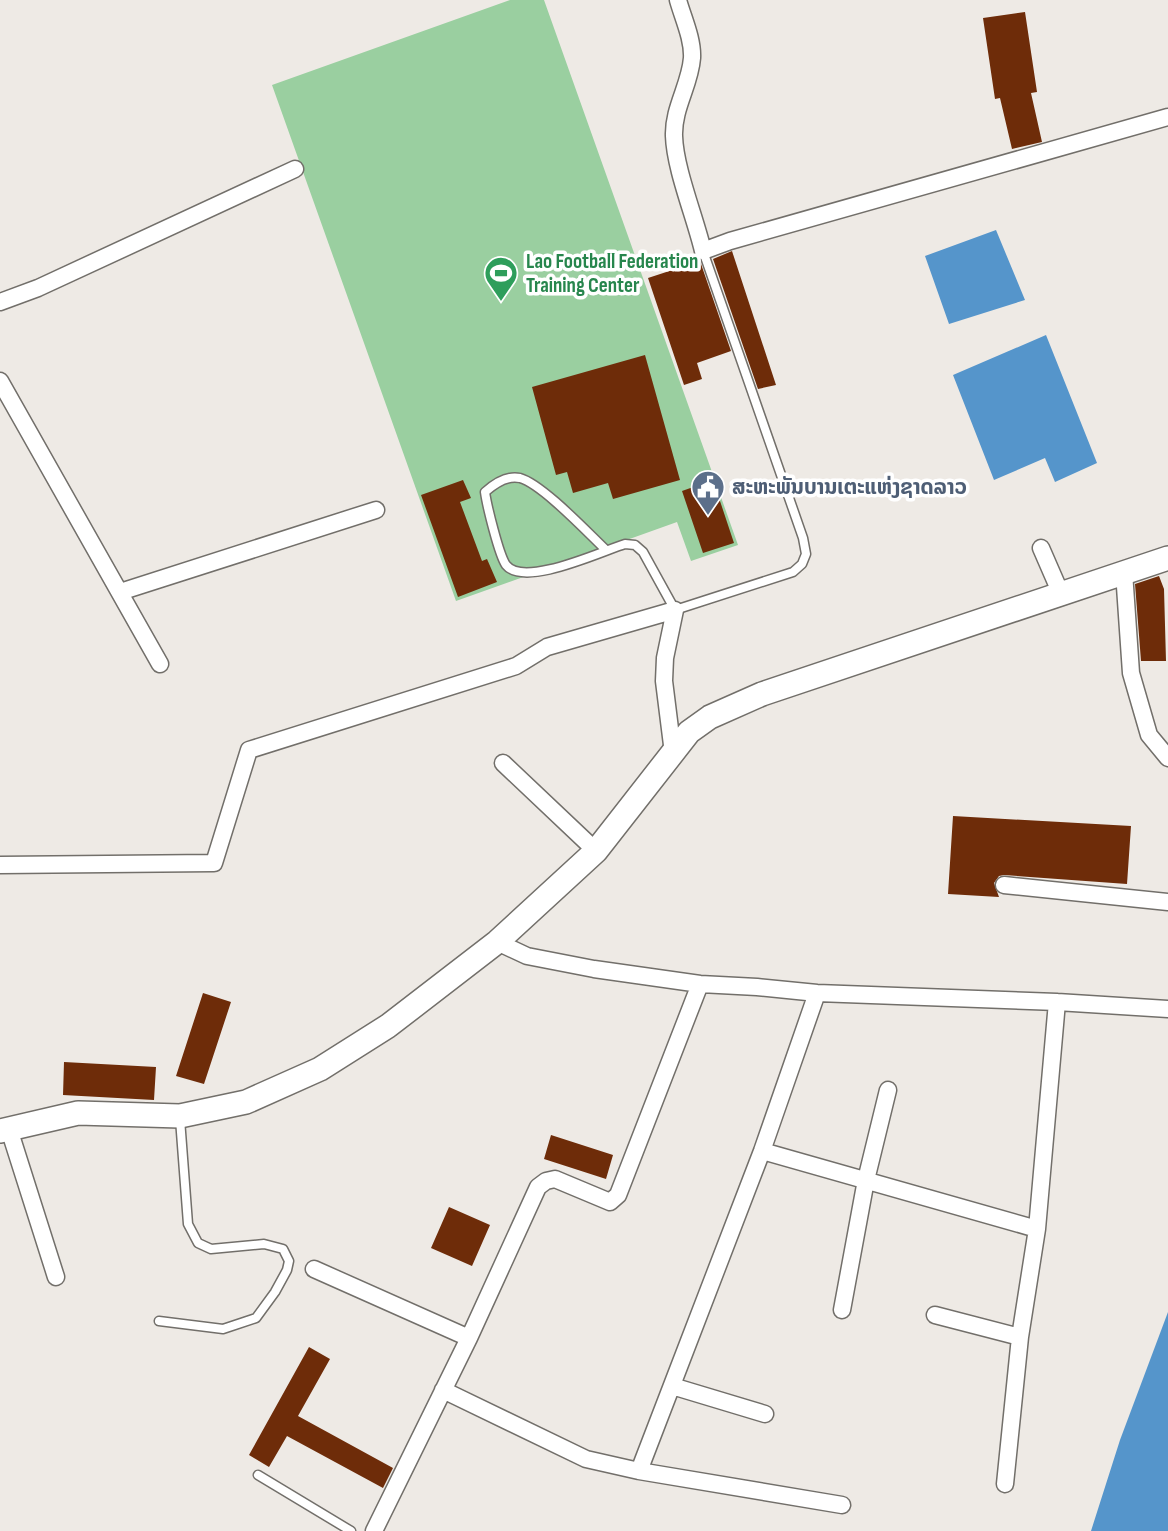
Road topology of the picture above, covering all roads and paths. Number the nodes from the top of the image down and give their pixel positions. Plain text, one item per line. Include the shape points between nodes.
1 (678, 0) edge
2 (1168, 117) edge
3 (295, 169) dead end
4 (703, 251) junction
5 (0, 302) edge
6 (0, 380) edge
7 (376, 510) dead end
8 (1041, 548) dead end
9 (606, 550) junction
10 (1168, 558) edge
11 (1124, 572) junction
12 (120, 592) junction
13 (1061, 594) junction
14 (675, 610) junction
15 (160, 664) dead end
16 (673, 753) junction
17 (1168, 758) edge
18 (503, 763) dead end
19 (596, 851) junction
20 (0, 865) edge
21 (1004, 885) dead end
22 (1168, 902) edge
23 (497, 942) junction
24 (700, 984) junction
25 (817, 993) junction
26 (1058, 1002) junction
27 (1168, 1009) edge
28 (888, 1090) dead end
29 (180, 1116) junction
30 (5, 1130) edge
31 (762, 1151) junction
32 (866, 1180) junction
33 (1037, 1229) junction
34 (314, 1269) dead end
35 (56, 1277) dead end
36 (842, 1310) dead end
37 (935, 1315) dead end
38 (159, 1321) dead end
39 (1020, 1337) junction
40 (469, 1338) junction
41 (672, 1386) junction
42 (443, 1390) junction
43 (765, 1414) dead end
44 (639, 1471) junction
45 (258, 1475) dead end
46 (1005, 1484) dead end
47 (842, 1505) dead end
48 (351, 1531) edge
49 (374, 1531) edge

1 - 4 street via 692,59 675,115 674,137
2 - 4 street
3 - 5 street
4 - 14 lane via 806,554 793,572
6 - 12 street
7 - 12 street
8 - 13 street
9 - 9 lane via 537,487 520,478 506,478 485,492 506,565 515,571 546,571
9 - 14 lane via 635,545
10 - 11 street
11 - 13 street
11 - 17 street via 1131,673 1149,735
12 - 15 street
13 - 16 street via 762,694 710,717 689,732
14 - 16 street via 664,681
14 - 20 street via 547,648 516,666 249,750 214,863
16 - 19 street
18 - 19 street
19 - 23 street
21 - 22 street
23 - 24 street via 527,956
23 - 29 street via 388,1026 320,1069 246,1102
24 - 25 street
24 - 40 street via 618,1195 610,1202 555,1180 538,1187
25 - 26 street
25 - 31 street
26 - 27 street
26 - 33 street
28 - 32 street
29 - 30 street via 78,1113
29 - 38 lane via 188,1224 198,1244 211,1249 264,1244 282,1249 289,1261 256,1318 223,1329
30 - 35 street
31 - 32 street
31 - 41 street
32 - 33 street
32 - 36 street
33 - 39 street
34 - 40 street
37 - 39 street
39 - 46 street
40 - 42 street
41 - 43 street
41 - 44 street
42 - 44 street via 586,1458
42 - 49 street
44 - 47 street
45 - 48 lane

